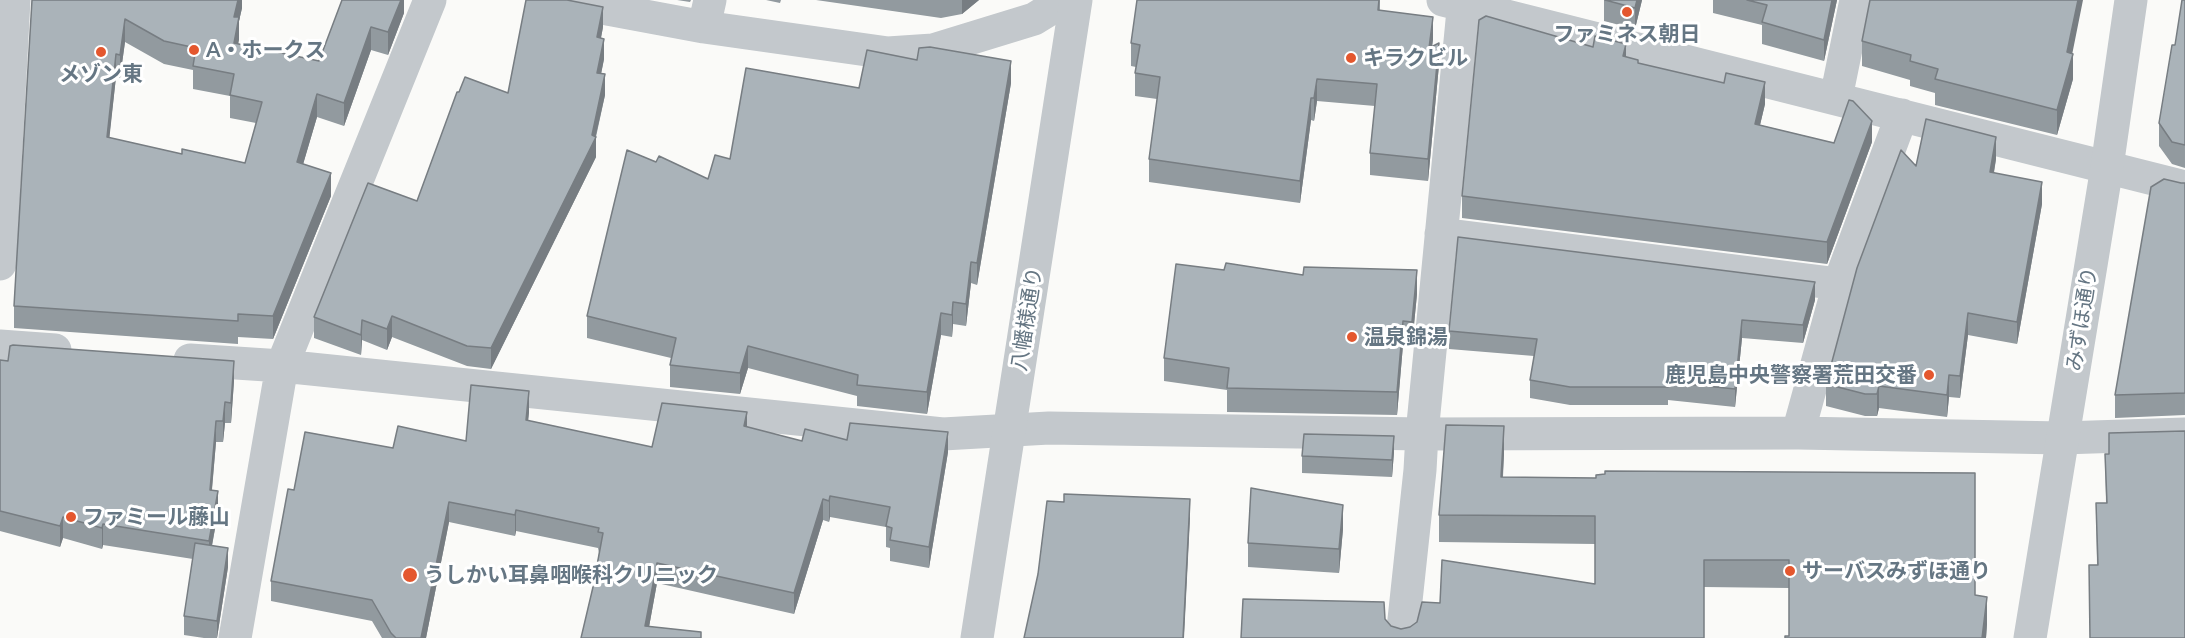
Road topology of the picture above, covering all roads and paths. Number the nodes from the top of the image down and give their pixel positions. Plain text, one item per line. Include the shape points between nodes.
1 (14, 0) edge
2 (430, 0) edge
3 (559, 0) edge
4 (1065, 0) edge
5 (1076, 0) edge
6 (1856, 0) edge
7 (2131, 0) edge
8 (1457, 2) edge
9 (707, 14) edge
10 (1836, 98) junction
11 (1902, 115) junction
12 (2107, 167) junction
13 (2185, 187) edge
14 (1441, 234) junction
15 (0, 264) edge
16 (1839, 284) junction
17 (0, 346) edge
18 (82, 352) edge
19 (164, 358) edge
20 (282, 366) junction
21 (1010, 431) junction
22 (1422, 434) junction
23 (1798, 434) junction
24 (2185, 434) edge
25 (2062, 438) junction
26 (235, 638) edge
27 (977, 638) edge
28 (1402, 638) edge
29 (2030, 638) edge

1 - 15 street
2 - 20 street
3 - 9 street
4 - 9 street via 1034,19 933,50 888,53
5 - 21 street, 八幡様通り
6 - 10 street
7 - 12 street, みずほ通り
8 - 10 street
8 - 14 street
10 - 11 street
11 - 12 street
11 - 16 street
12 - 13 street
12 - 25 street, みずほ通り
14 - 16 street
14 - 22 street
16 - 23 street
17 - 18 street
19 - 20 street
20 - 21 street via 943,434
20 - 26 street
21 - 22 street via 1070,428
21 - 27 street, 八幡様通り
22 - 23 street
22 - 28 street
23 - 25 street
24 - 25 street
25 - 29 street, みずほ通り

